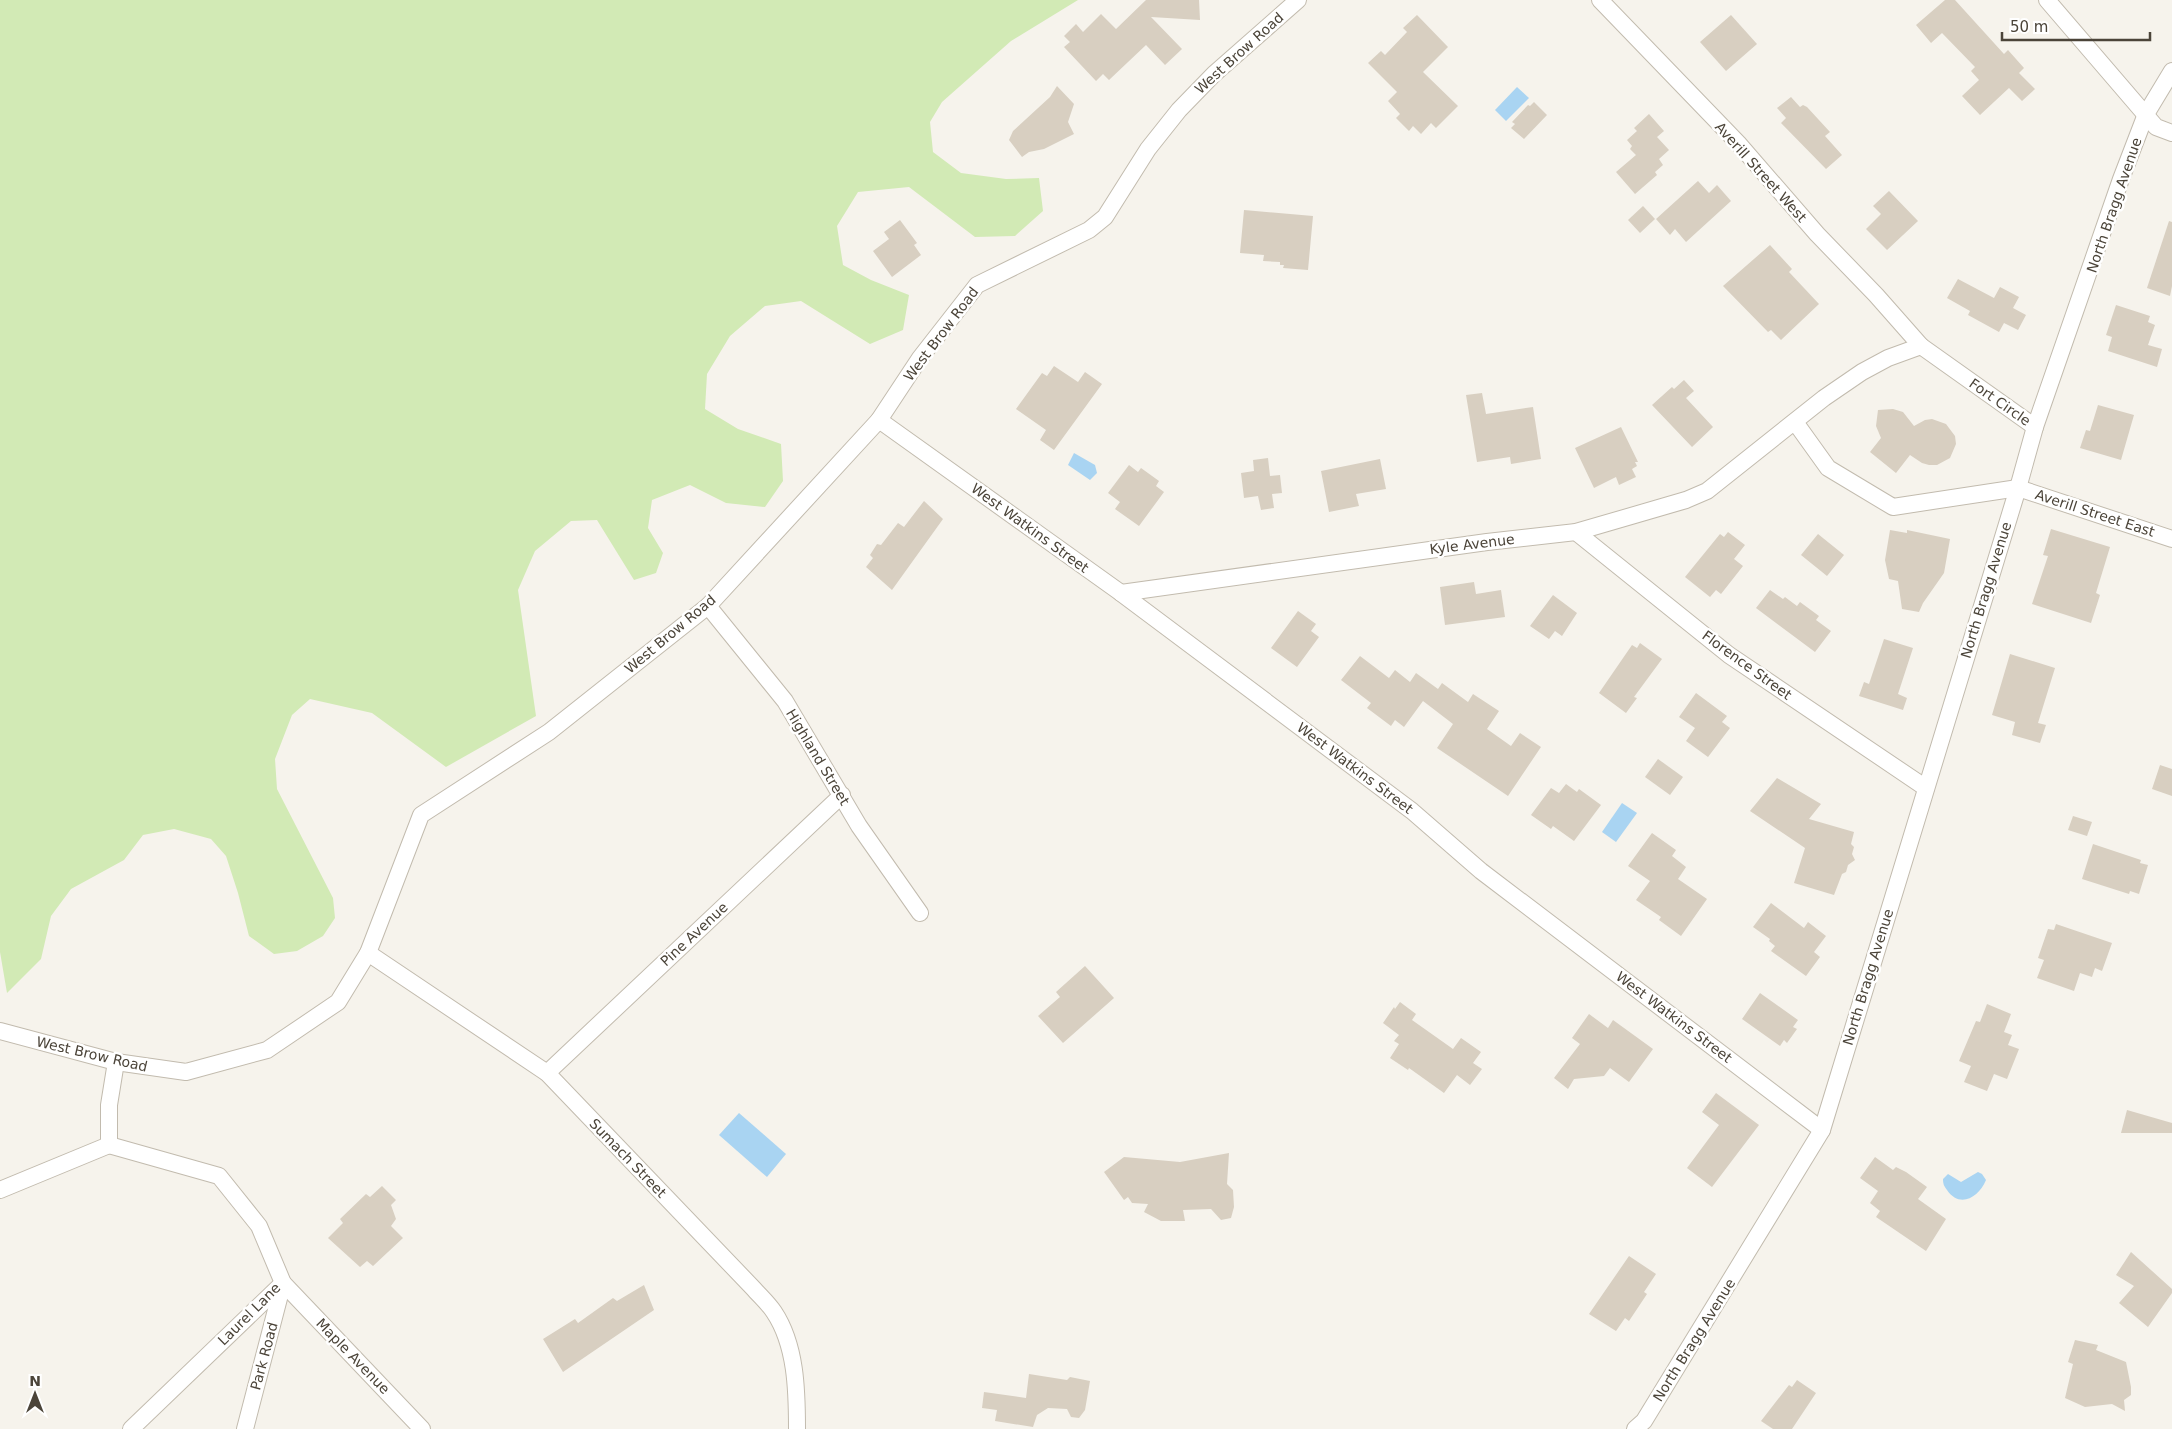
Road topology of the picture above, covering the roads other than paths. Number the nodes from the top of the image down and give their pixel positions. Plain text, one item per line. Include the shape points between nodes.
1 (1298, 0) edge
2 (1600, 0) edge
3 (2047, 0) edge
4 (2172, 71) edge
5 (2146, 114) junction
6 (2172, 133) edge
7 (1921, 346) junction
8 (879, 420) junction
9 (1795, 422) junction
10 (2035, 427) junction
11 (2018, 488) junction
12 (1576, 532) junction
13 (2172, 539) edge
14 (1121, 593) junction
15 (708, 606) junction
16 (1926, 788) junction
17 (842, 795) junction
18 (920, 913) dead end
19 (368, 953) junction
20 (0, 1032) edge
21 (116, 1062) junction
22 (547, 1073) junction
23 (1822, 1130) junction
24 (108, 1145) junction
25 (0, 1190) edge
26 (283, 1283) junction
27 (131, 1429) edge
28 (245, 1429) edge
29 (422, 1429) edge
30 (797, 1429) edge
31 (1635, 1429) edge

1 - 8 street, West Brow Road via 1214,74 1179,110 1148,149 1105,217 1089,230 977,285 920,358
2 - 7 street, Averill Street West via 1738,143
3 - 5 street
4 - 5 street, North Bragg Avenue
5 - 6 street via 2156,127
5 - 10 street, North Bragg Avenue
7 - 9 street via 1862,372
7 - 10 street, Fort Circle
8 - 14 street, West Watkins Street
8 - 15 street, West Brow Road
9 - 11 street via 1828,468 1893,507
9 - 12 street, Kyle Avenue via 1708,490 1686,500
10 - 11 street, Fort Circle
11 - 13 street, Averill Street East
11 - 16 street, North Bragg Avenue
12 - 14 street, Kyle Avenue
12 - 16 street, Florence Street via 1730,654
14 - 23 street, West Watkins Street via 1412,811 1481,871
15 - 17 street, Highland Street via 785,701
15 - 19 street, West Brow Road via 550,732 421,814
16 - 23 street, North Bragg Avenue
17 - 18 street, Highland Street via 858,826
17 - 22 street, Pine Avenue
19 - 21 street, West Brow Road via 338,1002 267,1050 186,1072
19 - 22 street, Sumach Street
20 - 21 street, West Brow Road
21 - 24 street via 108,1105
22 - 30 street, Sumach Street via 774,1312 790,1346
23 - 31 street, North Bragg Avenue via 1644,1421
24 - 25 street
24 - 26 street, Laurel Lane via 219,1176 259,1226
26 - 27 street, Laurel Lane
26 - 28 street, Park Road
26 - 29 street, Maple Avenue

